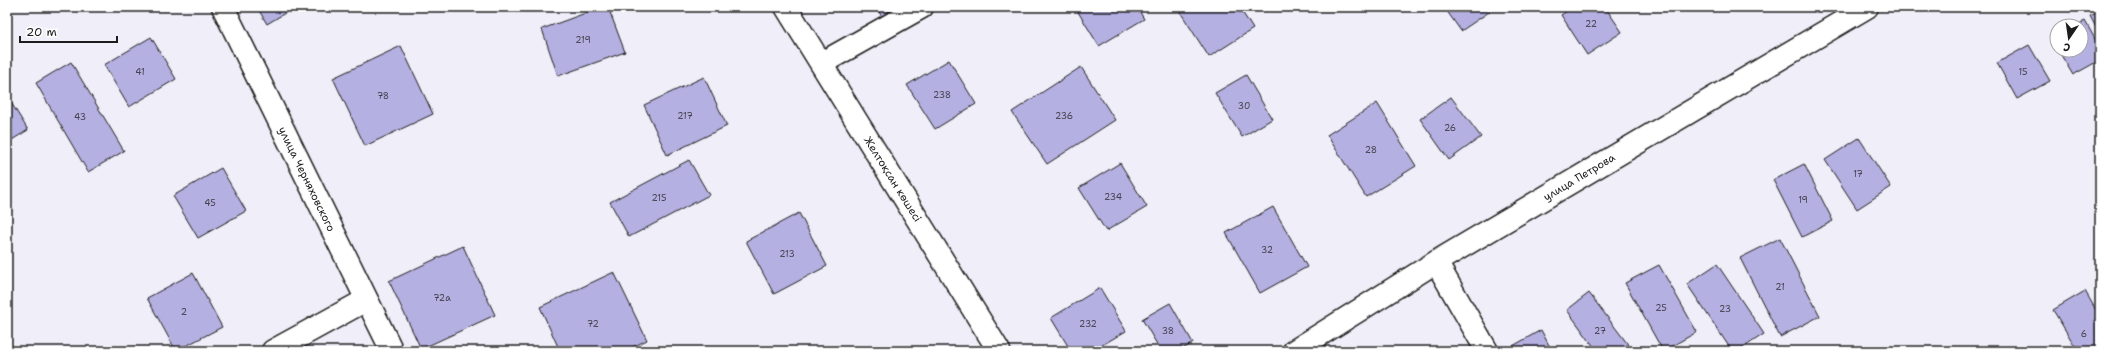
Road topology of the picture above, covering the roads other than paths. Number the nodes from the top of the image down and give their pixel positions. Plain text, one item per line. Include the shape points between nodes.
1 (223, 7) edge
2 (786, 7) edge
3 (922, 7) edge
4 (1867, 7) edge
5 (822, 63) junction
6 (1436, 262) junction
7 (366, 300) junction
8 (273, 351) edge
9 (392, 351) edge
10 (999, 351) edge
11 (1294, 351) edge
12 (1487, 351) edge

1 - 7 street, улица Черняховского
2 - 5 street, Желтоқсан көшесі
3 - 5 street
4 - 6 street, улица Петрова
5 - 10 street, Желтоқсан көшесі
6 - 11 street, улица Петрова
6 - 12 street
7 - 8 street
7 - 9 street, улица Черняховского

